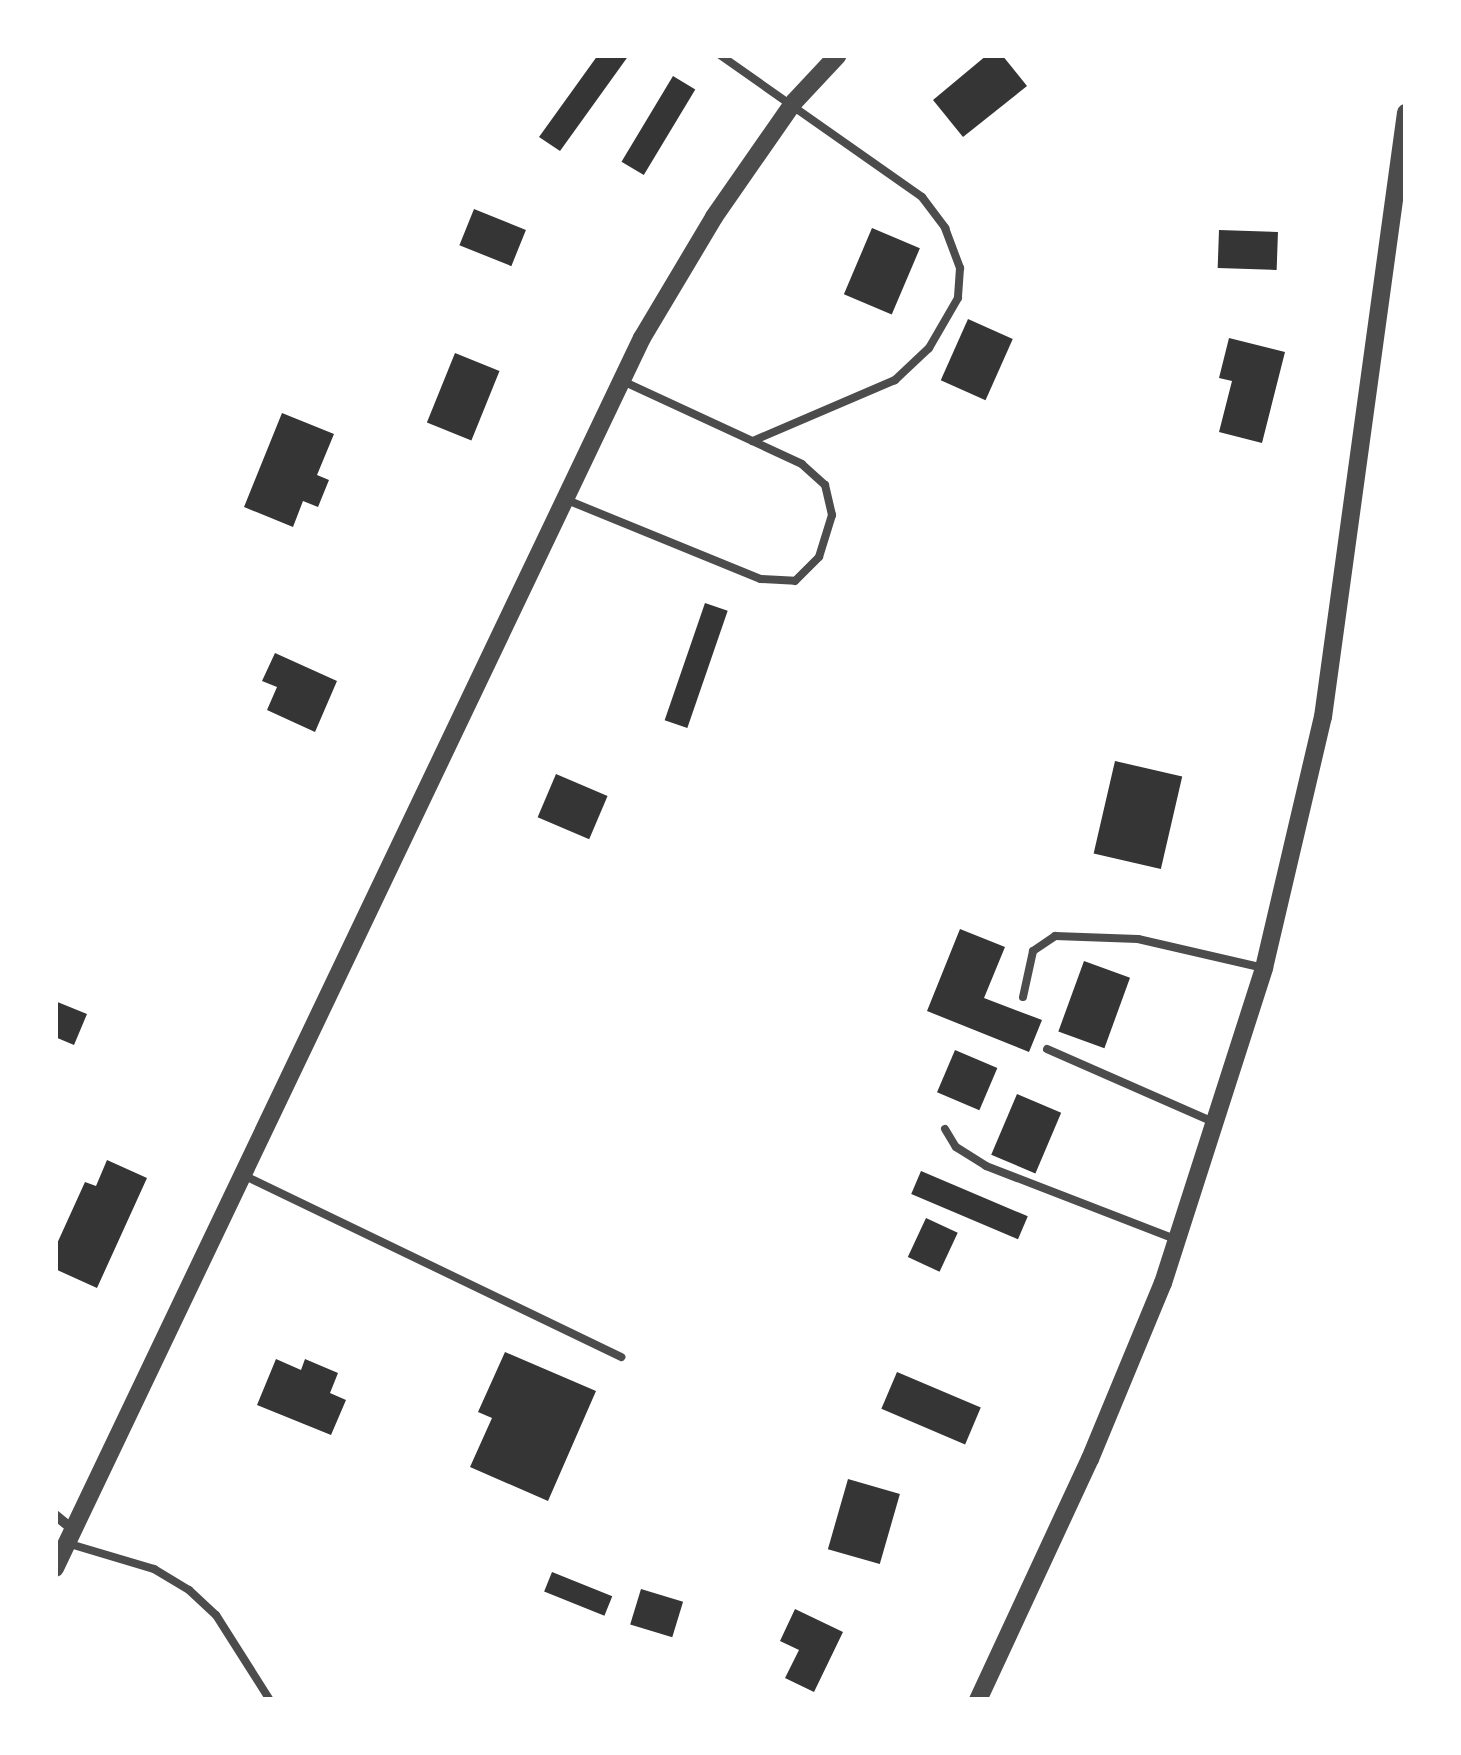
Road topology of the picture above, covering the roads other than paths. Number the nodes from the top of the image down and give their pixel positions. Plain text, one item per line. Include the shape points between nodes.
1 (720, 55) edge
2 (838, 55) edge
3 (794, 102) junction
4 (1406, 114) edge
5 (620, 380) junction
6 (752, 442) junction
7 (563, 498) junction
8 (1264, 968) junction
9 (1023, 997) dead end
10 (1046, 1048) dead end
11 (1217, 1124) junction
12 (945, 1129) dead end
13 (242, 1175) junction
14 (1178, 1240) junction
15 (622, 1357) dead end
16 (55, 1515) edge
17 (69, 1536) junction
18 (55, 1568) edge
19 (270, 1700) edge
20 (978, 1700) edge

1 - 3 lane
2 - 3 street
3 - 5 street via 714,217
3 - 6 lane via 922,197 945,228 960,268 958,298 929,348 895,380
4 - 8 street via 1322,717
5 - 6 lane
5 - 7 street
6 - 7 lane via 802,464 825,485 832,515 819,557 796,581 762,579
7 - 13 street
8 - 9 lane via 1138,939 1055,936 1034,952
8 - 11 street
10 - 11 lane
11 - 14 street
12 - 14 lane via 956,1147 986,1166
13 - 15 lane
13 - 17 street
14 - 20 street via 1090,1459
16 - 17 street
17 - 18 street
17 - 19 lane via 190,1590 216,1615

